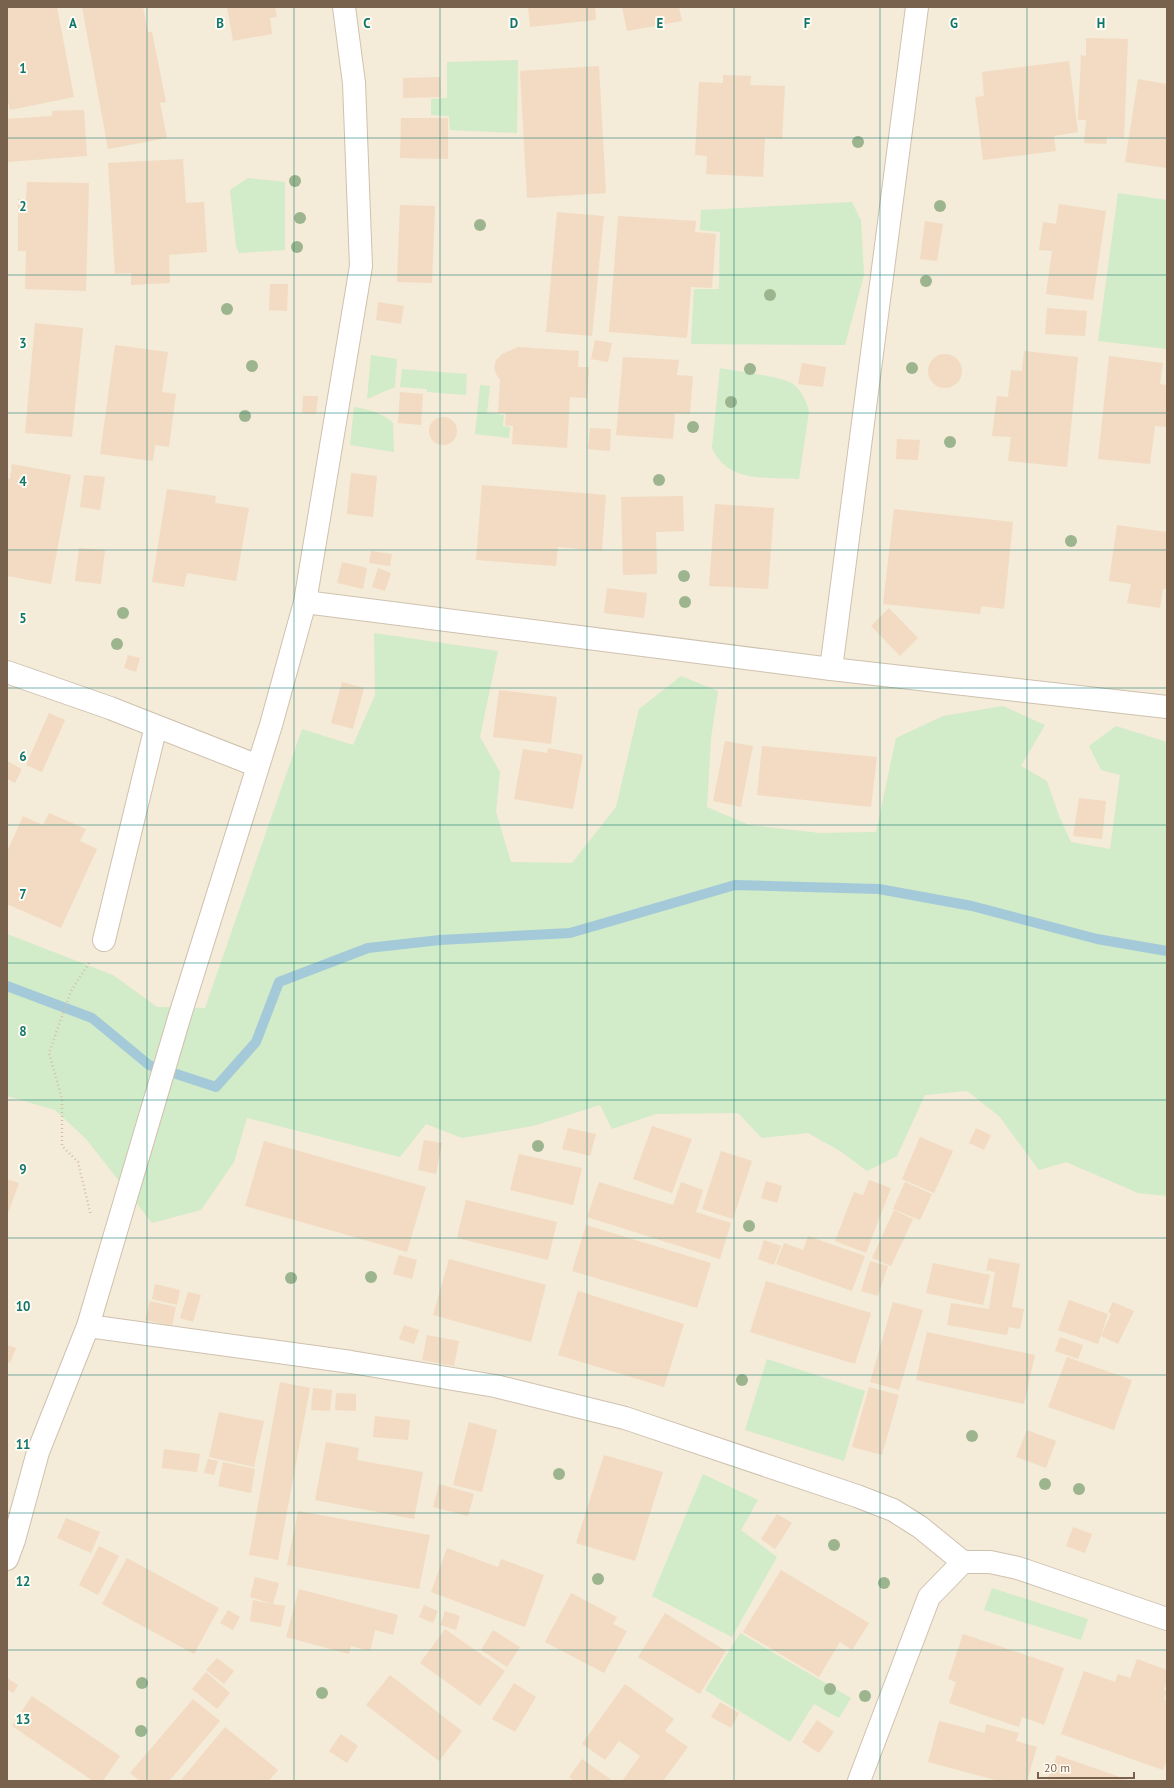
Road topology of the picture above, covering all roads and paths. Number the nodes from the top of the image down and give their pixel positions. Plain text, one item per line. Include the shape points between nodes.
1 (344, 7) edge
2 (917, 7) edge
3 (304, 602) junction
4 (831, 670) junction
5 (7, 672) edge
6 (1167, 707) edge
7 (156, 726) junction
8 (258, 766) junction
9 (104, 940) joint
10 (92, 1219) dead end
11 (88, 1326) junction
12 (9, 1546) edge
13 (963, 1562) junction
14 (1167, 1618) edge
15 (859, 1781) edge

1 - 3 street via 354,83 361,266
2 - 4 street
3 - 4 street
3 - 8 street
4 - 6 street
5 - 7 street
7 - 8 street
7 - 9 street
8 - 11 street via 180,1015
9 - 10 path via 71,991 49,1052 62,1099 62,1146 78,1162
11 - 12 street via 38,1452
11 - 13 street via 351,1362 487,1385 625,1418 893,1510 920,1527
13 - 14 street via 990,1562 1018,1568
13 - 15 street via 929,1597

